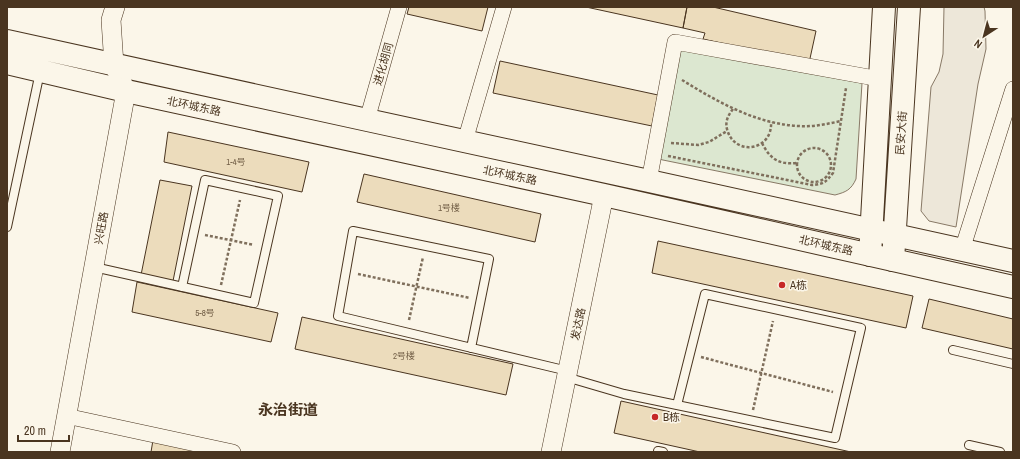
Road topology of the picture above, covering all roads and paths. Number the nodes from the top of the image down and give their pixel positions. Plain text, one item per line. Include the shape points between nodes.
1 (115, 7) edge
2 (398, 7) edge
3 (504, 7) edge
4 (884, 7) edge
5 (908, 7) edge
6 (7, 41) edge
7 (7, 63) edge
8 (114, 65) junction
9 (40, 71) junction
10 (670, 73) junction
11 (848, 73) junction
12 (880, 79) junction
13 (1013, 89) edge
14 (126, 91) junction
15 (733, 109) junction
16 (367, 120) junction
17 (841, 121) junction
18 (771, 122) junction
19 (728, 131) junction
20 (465, 141) junction
21 (762, 143) junction
22 (656, 147) junction
23 (797, 163) junction
24 (649, 181) junction
25 (824, 181) junction
26 (243, 189) junction
27 (604, 195) junction
28 (9, 205) edge
29 (7, 227) edge
30 (871, 229) junction
31 (194, 232) junction
32 (894, 235) junction
33 (231, 240) junction
34 (426, 246) junction
35 (267, 248) junction
36 (962, 250) junction
37 (870, 255) junction
38 (893, 260) junction
39 (1013, 261) edge
40 (94, 267) junction
41 (346, 272) junction
42 (182, 287) junction
43 (416, 287) junction
44 (1013, 287) edge
45 (219, 295) junction
46 (480, 301) junction
47 (775, 309) junction
48 (406, 332) junction
49 (471, 348) junction
50 (953, 350) dead end
51 (690, 354) junction
52 (1013, 364) edge
53 (762, 373) junction
54 (567, 374) junction
55 (845, 395) junction
56 (677, 405) junction
57 (66, 416) junction
58 (751, 420) junction
59 (969, 445) dead end
60 (60, 452) edge
61 (234, 452) edge
62 (551, 452) edge
63 (658, 452) edge
64 (663, 452) edge
65 (1000, 452) edge

1 - 8 street via 111,20
2 - 16 street, 进化胡同
3 - 20 street
4 - 12 main road
5 - 32 main road, 民安大街
6 - 8 main road, 北环城东路
7 - 9 main road, 北环城东路
8 - 14 street
8 - 16 main road, 北环城东路
9 - 14 main road, 北环城东路
9 - 28 lane
10 - 11 street via 676,42
10 - 15 path
10 - 22 street
11 - 12 street
11 - 17 path
12 - 30 main road
13 - 36 street
14 - 27 main road, 北环城东路
14 - 40 street, 兴旺路
15 - 18 path
15 - 19 path via 727,119
16 - 20 main road, 北环城东路
17 - 18 path via 800,127
17 - 25 path via 833,173
18 - 21 path via 769,134
19 - 21 path via 738,145 752,147
19 - 22 path via 698,145
20 - 24 main road, 北环城东路
21 - 23 path via 770,156 776,160 789,164
22 - 24 street
22 - 25 path via 812,186
23 - 25 path via 797,170 804,180 815,183
23 - 25 path via 806,150 823,150 832,164
24 - 30 main road, 北环城东路
26 - 31 lane via 205,180
26 - 33 path
26 - 35 lane via 278,196
27 - 37 main road, 北环城东路
27 - 54 street, 发达路
28 - 29 lane
30 - 32 main road, 北环城东路
30 - 37 main road
31 - 33 path
31 - 42 lane
32 - 36 main road, 北环城东路
32 - 38 main road, 民安大街
33 - 35 path
33 - 45 path
34 - 41 lane via 353,230
34 - 43 path
34 - 46 lane via 489,259
35 - 45 lane via 254,303
36 - 39 main road, 北环城东路
37 - 38 main road, 北环城东路
38 - 44 main road, 北环城东路
40 - 42 lane
40 - 57 street, 兴旺路
41 - 43 path
41 - 48 lane via 338,316
42 - 45 lane
43 - 46 path
43 - 48 path
46 - 49 lane
47 - 51 lane via 705,294
47 - 53 path
47 - 55 lane via 861,328
48 - 49 lane
49 - 54 lane
50 - 52 lane
51 - 53 path
51 - 56 lane
53 - 55 path
53 - 58 path
54 - 56 lane via 624,394
54 - 62 street, 发达路
55 - 58 lane via 835,438
56 - 58 lane
57 - 60 street, 兴旺路
57 - 61 street
59 - 65 lane
63 - 64 lane

